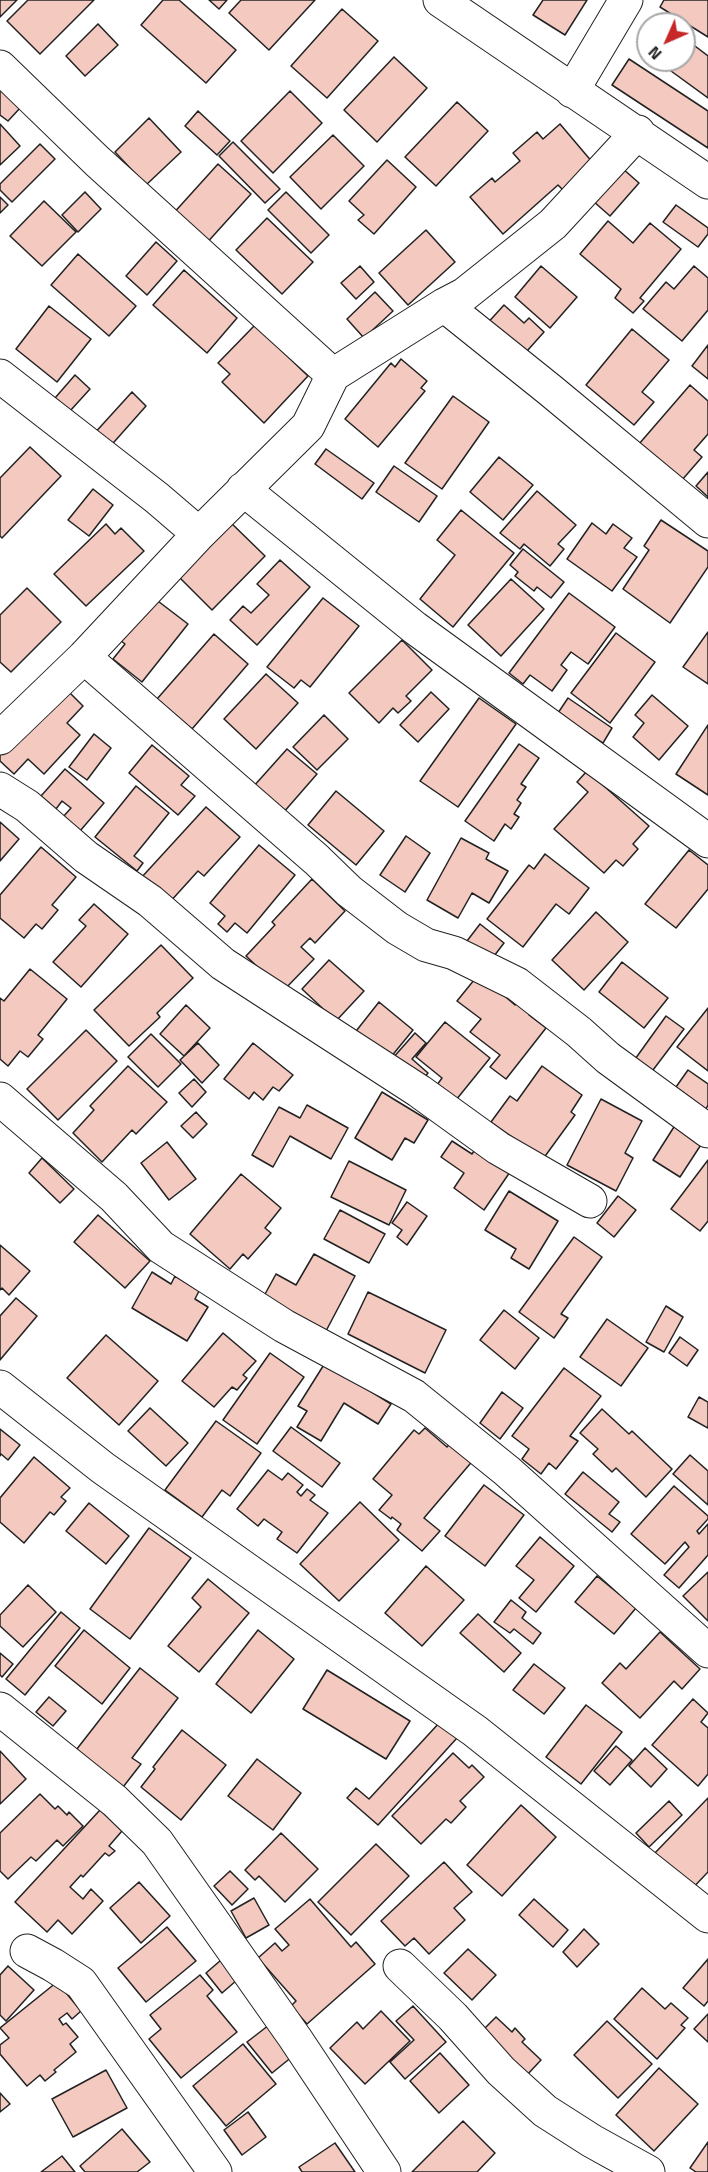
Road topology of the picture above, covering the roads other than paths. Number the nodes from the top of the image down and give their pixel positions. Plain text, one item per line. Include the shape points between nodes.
1 (440, 0) edge
2 (626, 0) edge
3 (0, 67) edge
4 (572, 91) junction
5 (638, 132) junction
6 (708, 182) edge
7 (444, 305) junction
8 (333, 375) junction
9 (0, 376) edge
10 (243, 489) junction
11 (708, 521) edge
12 (199, 534) junction
13 (84, 657) junction
14 (0, 738) edge
15 (0, 789) edge
16 (708, 841) edge
17 (0, 1099) edge
18 (708, 1131) edge
19 (590, 1201) dead end
20 (0, 1387) edge
21 (708, 1651) edge
22 (0, 1709) edge
23 (708, 1916) edge
24 (27, 1952) dead end
25 (400, 1966) dead end
26 (215, 2172) edge
27 (384, 2172) edge
28 (648, 2172) edge

1 - 4 street
2 - 4 street
3 - 8 street via 97,161
4 - 5 street
5 - 6 street
5 - 7 street via 553,224 465,294
7 - 8 street
7 - 11 street
8 - 10 street via 308,426
9 - 12 street
10 - 12 street
10 - 16 street via 415,628
12 - 13 street
13 - 14 street
13 - 18 street via 349,891 397,928 426,945 454,953 516,984
15 - 19 street via 27,806 86,857 150,901 223,964 410,1084 498,1148
17 - 21 street via 114,1197 161,1247 284,1326 414,1396 507,1471
20 - 23 street via 103,1468 475,1731
22 - 27 street via 115,1801 157,1842
24 - 26 street via 81,1983
25 - 28 street via 545,2112

